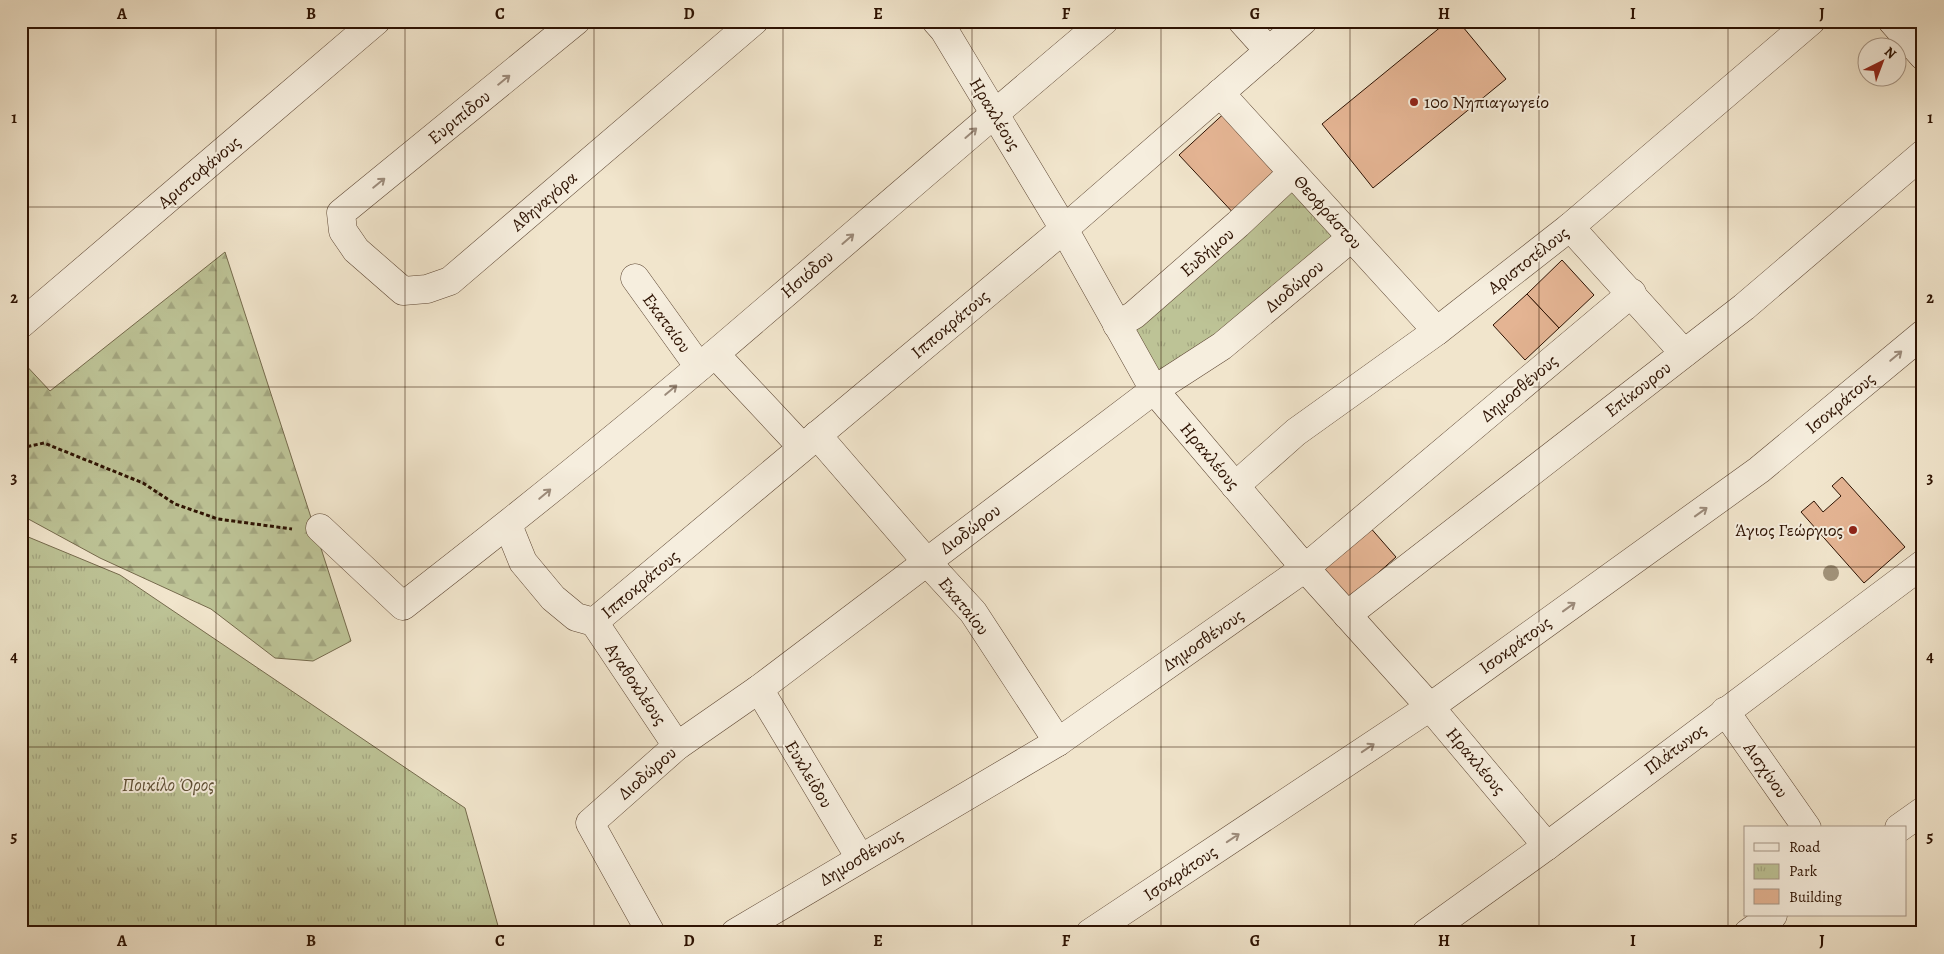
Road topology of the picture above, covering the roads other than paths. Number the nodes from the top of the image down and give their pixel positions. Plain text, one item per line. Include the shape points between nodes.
1 (376, 21) edge
2 (576, 21) edge
3 (754, 21) edge
4 (936, 21) edge
5 (1104, 21) edge
6 (1242, 21) edge
7 (1303, 21) edge
8 (1811, 21) edge
9 (1892, 21) edge
10 (1269, 51) junction
11 (1923, 56) edge
12 (1220, 93) junction
13 (995, 112) junction
14 (1923, 154) edge
15 (1292, 173) junction
16 (341, 214) joint
17 (1570, 226) junction
18 (1064, 229) junction
19 (1352, 238) junction
20 (634, 278) dead end
21 (1632, 293) junction
22 (21, 324) edge
23 (1117, 325) junction
24 (1437, 331) junction
25 (1923, 334) edge
26 (1684, 353) junction
27 (707, 360) junction
28 (1154, 390) junction
29 (809, 441) junction
30 (1235, 486) junction
31 (508, 525) junction
32 (320, 528) road end
33 (926, 561) junction
34 (1923, 564) edge
35 (1305, 568) junction
36 (1347, 615) junction
37 (594, 622) junction
38 (759, 689) junction
39 (1430, 707) junction
40 (1725, 712) junction
41 (1058, 742) junction
42 (677, 746) junction
43 (1923, 811) edge
44 (1806, 826) edge
45 (1902, 826) edge
46 (1547, 846) junction
47 (860, 858) junction
48 (1772, 916) edge
49 (651, 933) edge
50 (735, 933) edge
51 (1090, 933) edge
52 (1426, 933) edge
53 (1748, 933) edge

1 - 22 street, Αριστοφάνους
16 -> 2 street, Ευριπίδου
3 - 16 street, Αθηναγόρα via 450,282 427,289 403,291 356,250 343,232
4 - 13 street, Ηρακλέους
5 - 13 street, Ησιόδου
6 - 10 street
7 - 10 street, Ιπποκράτους
8 - 17 street, Αριστοτέλους
9 - 11 street
10 - 12 street, Ιπποκράτους
12 - 15 street, Θεοφράστου
12 - 18 street, Ιπποκράτους
13 - 18 street, Ηρακλέους
27 -> 13 street, Ησιόδου
14 - 26 street, Επίκουρου via 1744,307
15 - 19 street, Θεοφράστου
15 - 23 street, Ευδήμου via 1134,315
17 - 21 street
17 - 24 street, Αριστοτέλους
18 - 23 street, Ηρακλέους
18 - 29 street, Ιπποκράτους
19 - 24 street, Θεοφράστου
19 - 28 street, Διοδώρου via 1222,346
20 - 27 street, Εκαταίου
21 - 26 street
21 - 35 street, Δημοσθένους
23 - 28 street, Ηρακλέους
24 - 30 street, Αριστοτέλους via 1296,432
39 -> 25 street, Ισοκράτους via 1759,470
26 - 36 street, Επίκουρου
27 - 29 street, Εκαταίου
31 -> 27 street, Ησιόδου
28 - 30 street, Ηρακλέους
28 - 33 street, Διοδώρου
29 - 33 street, Εκαταίου
29 - 37 street, Ιπποκράτους
30 - 35 street, Ηρακλέους
31 - 32 street, Ησιόδου via 403,606
31 - 37 street via 523,562 554,598 576,617
33 - 38 street, Διοδώρου
33 - 41 street, Εκαταίου via 973,612
34 - 40 street, Πλάτωνος
35 - 36 street, Ηρακλέους
35 - 41 street, Δημοσθένους
36 - 39 street, Ηρακλέους
37 - 42 street, Αγαθοκλέους
38 - 42 street, Διοδώρου
38 - 47 street, Ευκλείδου
39 - 46 street, Ηρακλέους
51 -> 39 street, Ισοκράτους
40 - 44 street, Αισχίνου
40 - 46 street, Πλάτωνος
41 - 47 street, Δημοσθένους
42 - 49 street, Διοδώρου via 590,823
43 - 45 street
46 - 52 street, Πλάτωνος
47 - 50 street, Δημοσθένους
48 - 53 street

